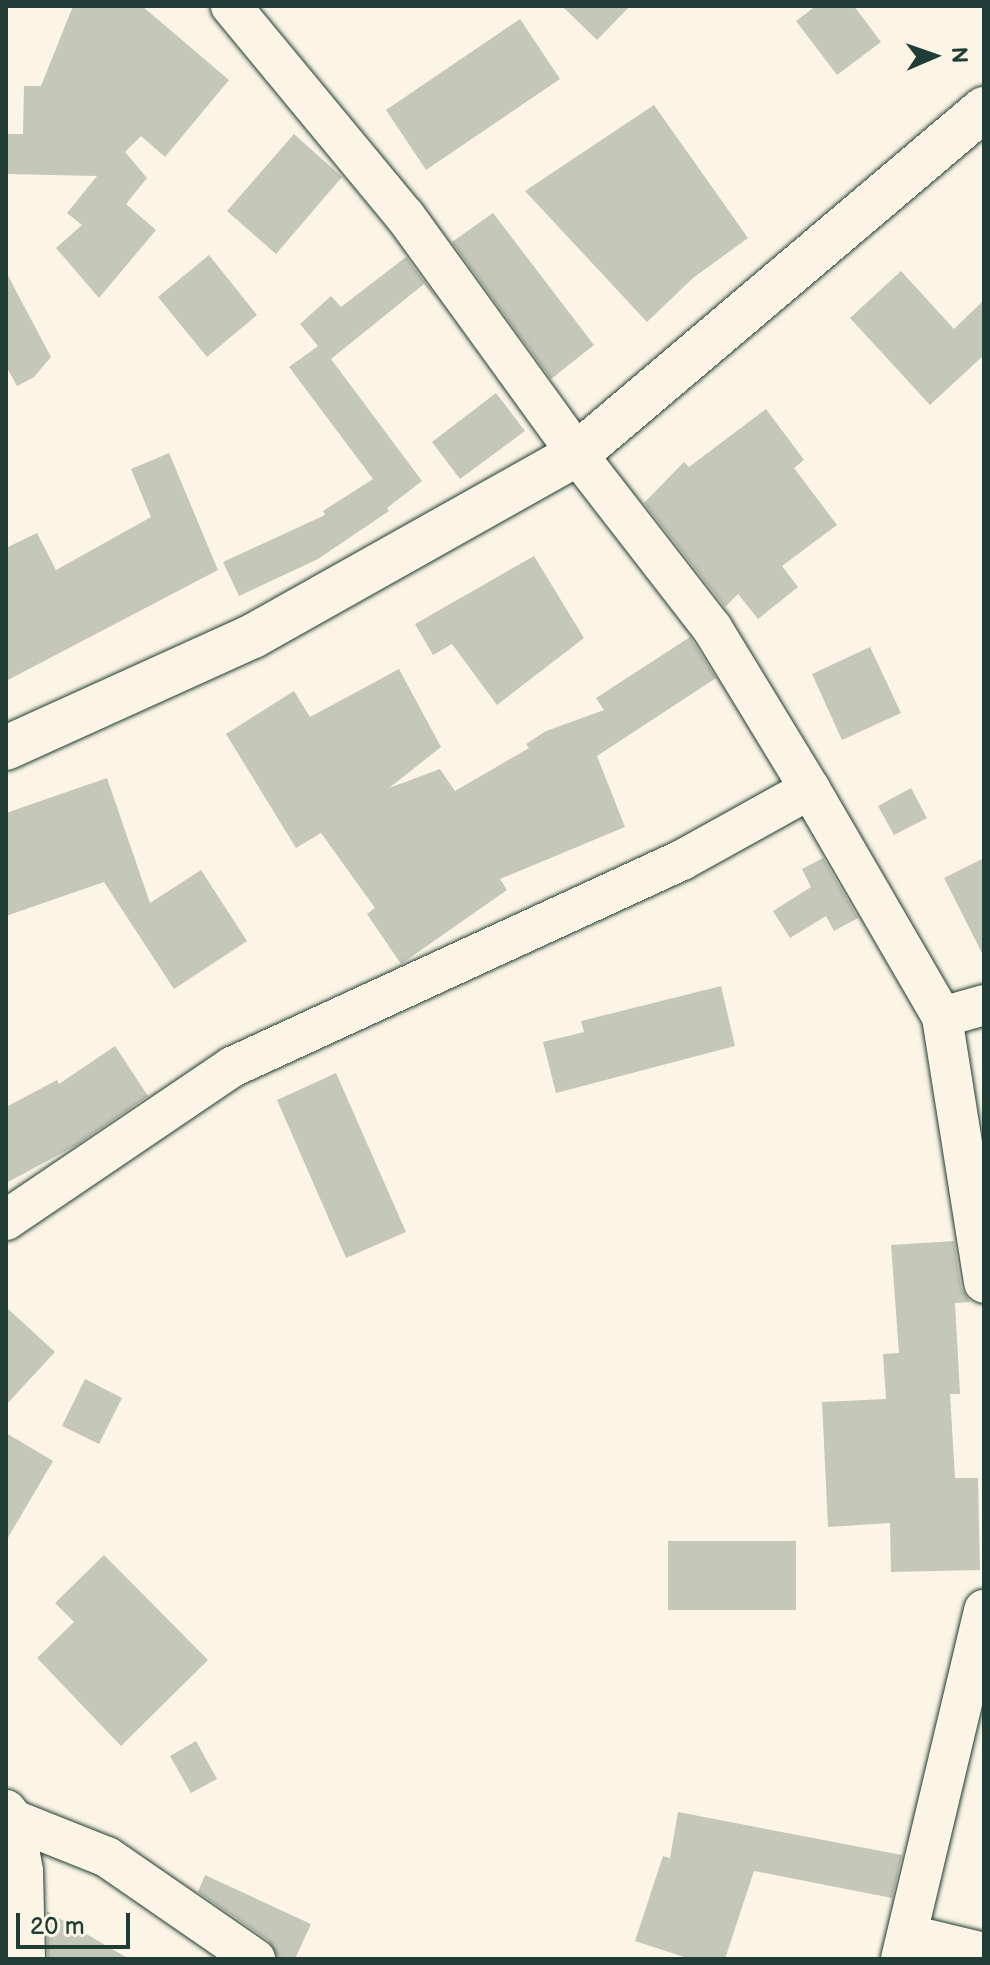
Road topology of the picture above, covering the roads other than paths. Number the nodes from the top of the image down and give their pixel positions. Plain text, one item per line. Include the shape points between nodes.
1 (231, 6) edge
2 (984, 109) edge
3 (577, 454) junction
4 (6, 748) edge
5 (810, 789) junction
6 (984, 1005) edge
7 (942, 1017) junction
8 (6, 1220) edge
9 (984, 1283) edge
10 (984, 1610) edge
11 (10, 1815) edge
12 (905, 1947) edge
13 (984, 1953) edge
14 (25, 1959) edge
15 (255, 1959) edge

1 - 3 street via 405,216
2 - 3 street
3 - 4 street via 253,636
3 - 5 street via 712,628
5 - 7 street
5 - 8 street via 682,860 232,1067
6 - 7 street
7 - 9 street
10 - 12 street
11 - 14 street via 23,1871
11 - 15 street via 107,1857
12 - 13 street

